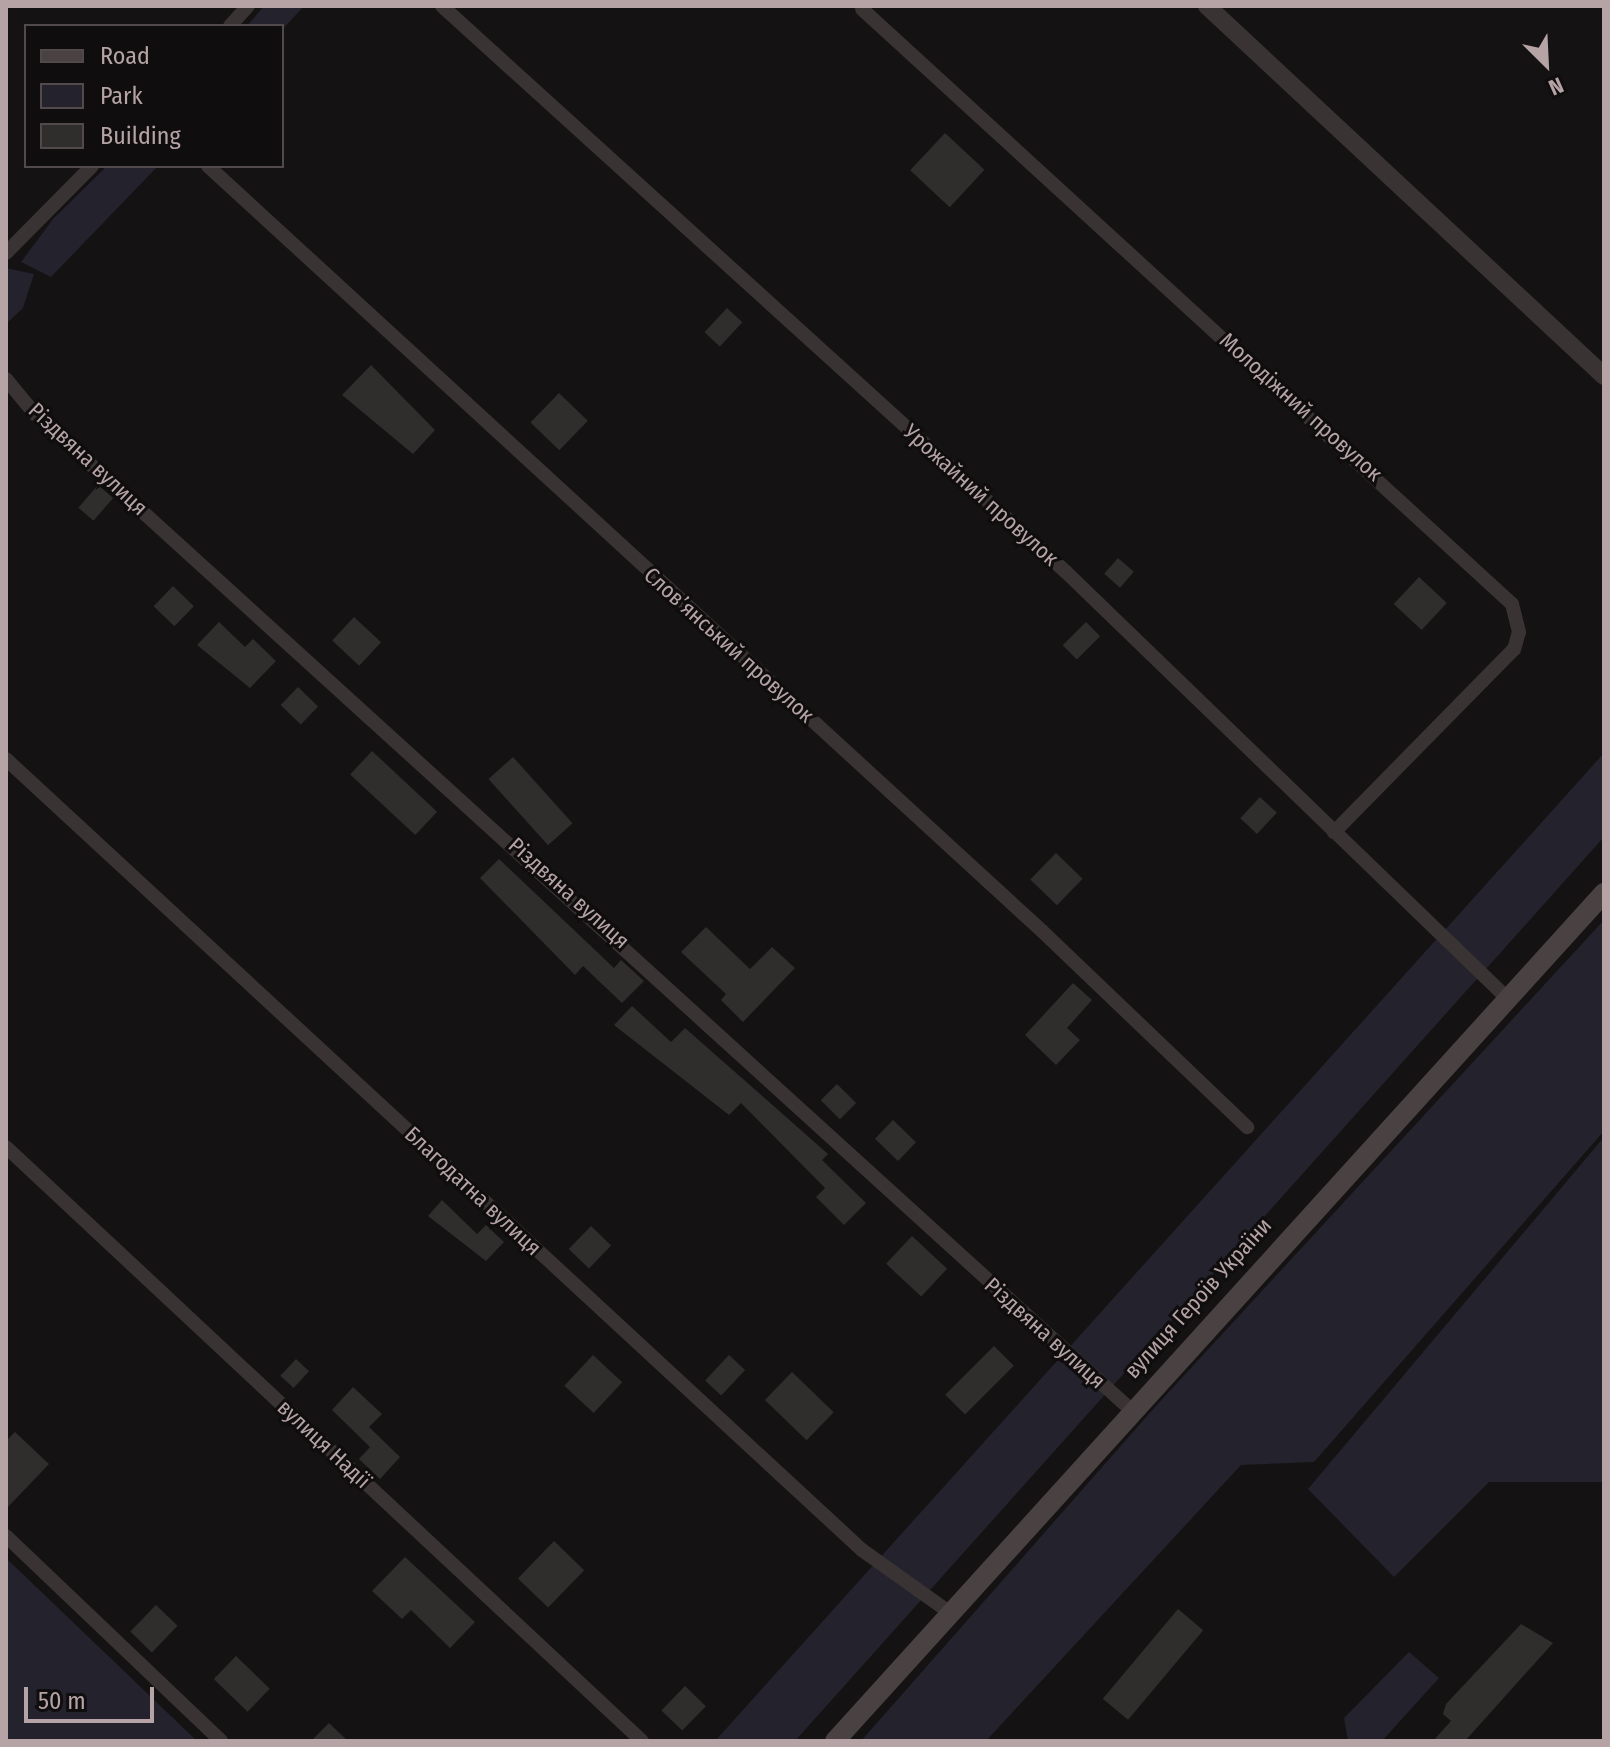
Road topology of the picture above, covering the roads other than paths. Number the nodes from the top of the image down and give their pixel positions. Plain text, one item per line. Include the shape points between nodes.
1 (248, 6) edge
2 (442, 6) edge
3 (1207, 6) edge
4 (862, 9) dead end
5 (232, 24) edge
6 (90, 168) edge
7 (210, 168) edge
8 (6, 253) edge
9 (1604, 376) edge
10 (6, 379) edge
11 (6, 759) edge
12 (1334, 832) junction
13 (1604, 893) edge
14 (1507, 998) junction
15 (1247, 1127) dead end
16 (6, 1147) edge
17 (1130, 1409) junction
18 (6, 1536) edge
19 (949, 1612) junction
20 (221, 1741) edge
21 (642, 1741) edge
22 (835, 1741) edge

1 - 5 street
2 - 12 street, Урожайний провулок via 1066,572
3 - 9 street
4 - 12 street, Молодіжний провулок via 1512,604 1519,632 1514,649
6 - 8 street
7 - 15 street, Словʼянський провулок via 1042,931
10 - 17 street, Різдвяна вулиця via 35,414
11 - 19 street, Благодатна вулиця via 862,1550
12 - 14 street, Урожайний провулок
13 - 14 main road, вулиця Героїв України
14 - 17 main road, вулиця Героїв України
16 - 21 street, вулиця Надії
17 - 19 main road, вулиця Героїв України
18 - 20 street
19 - 22 main road, вулиця Героїв України

